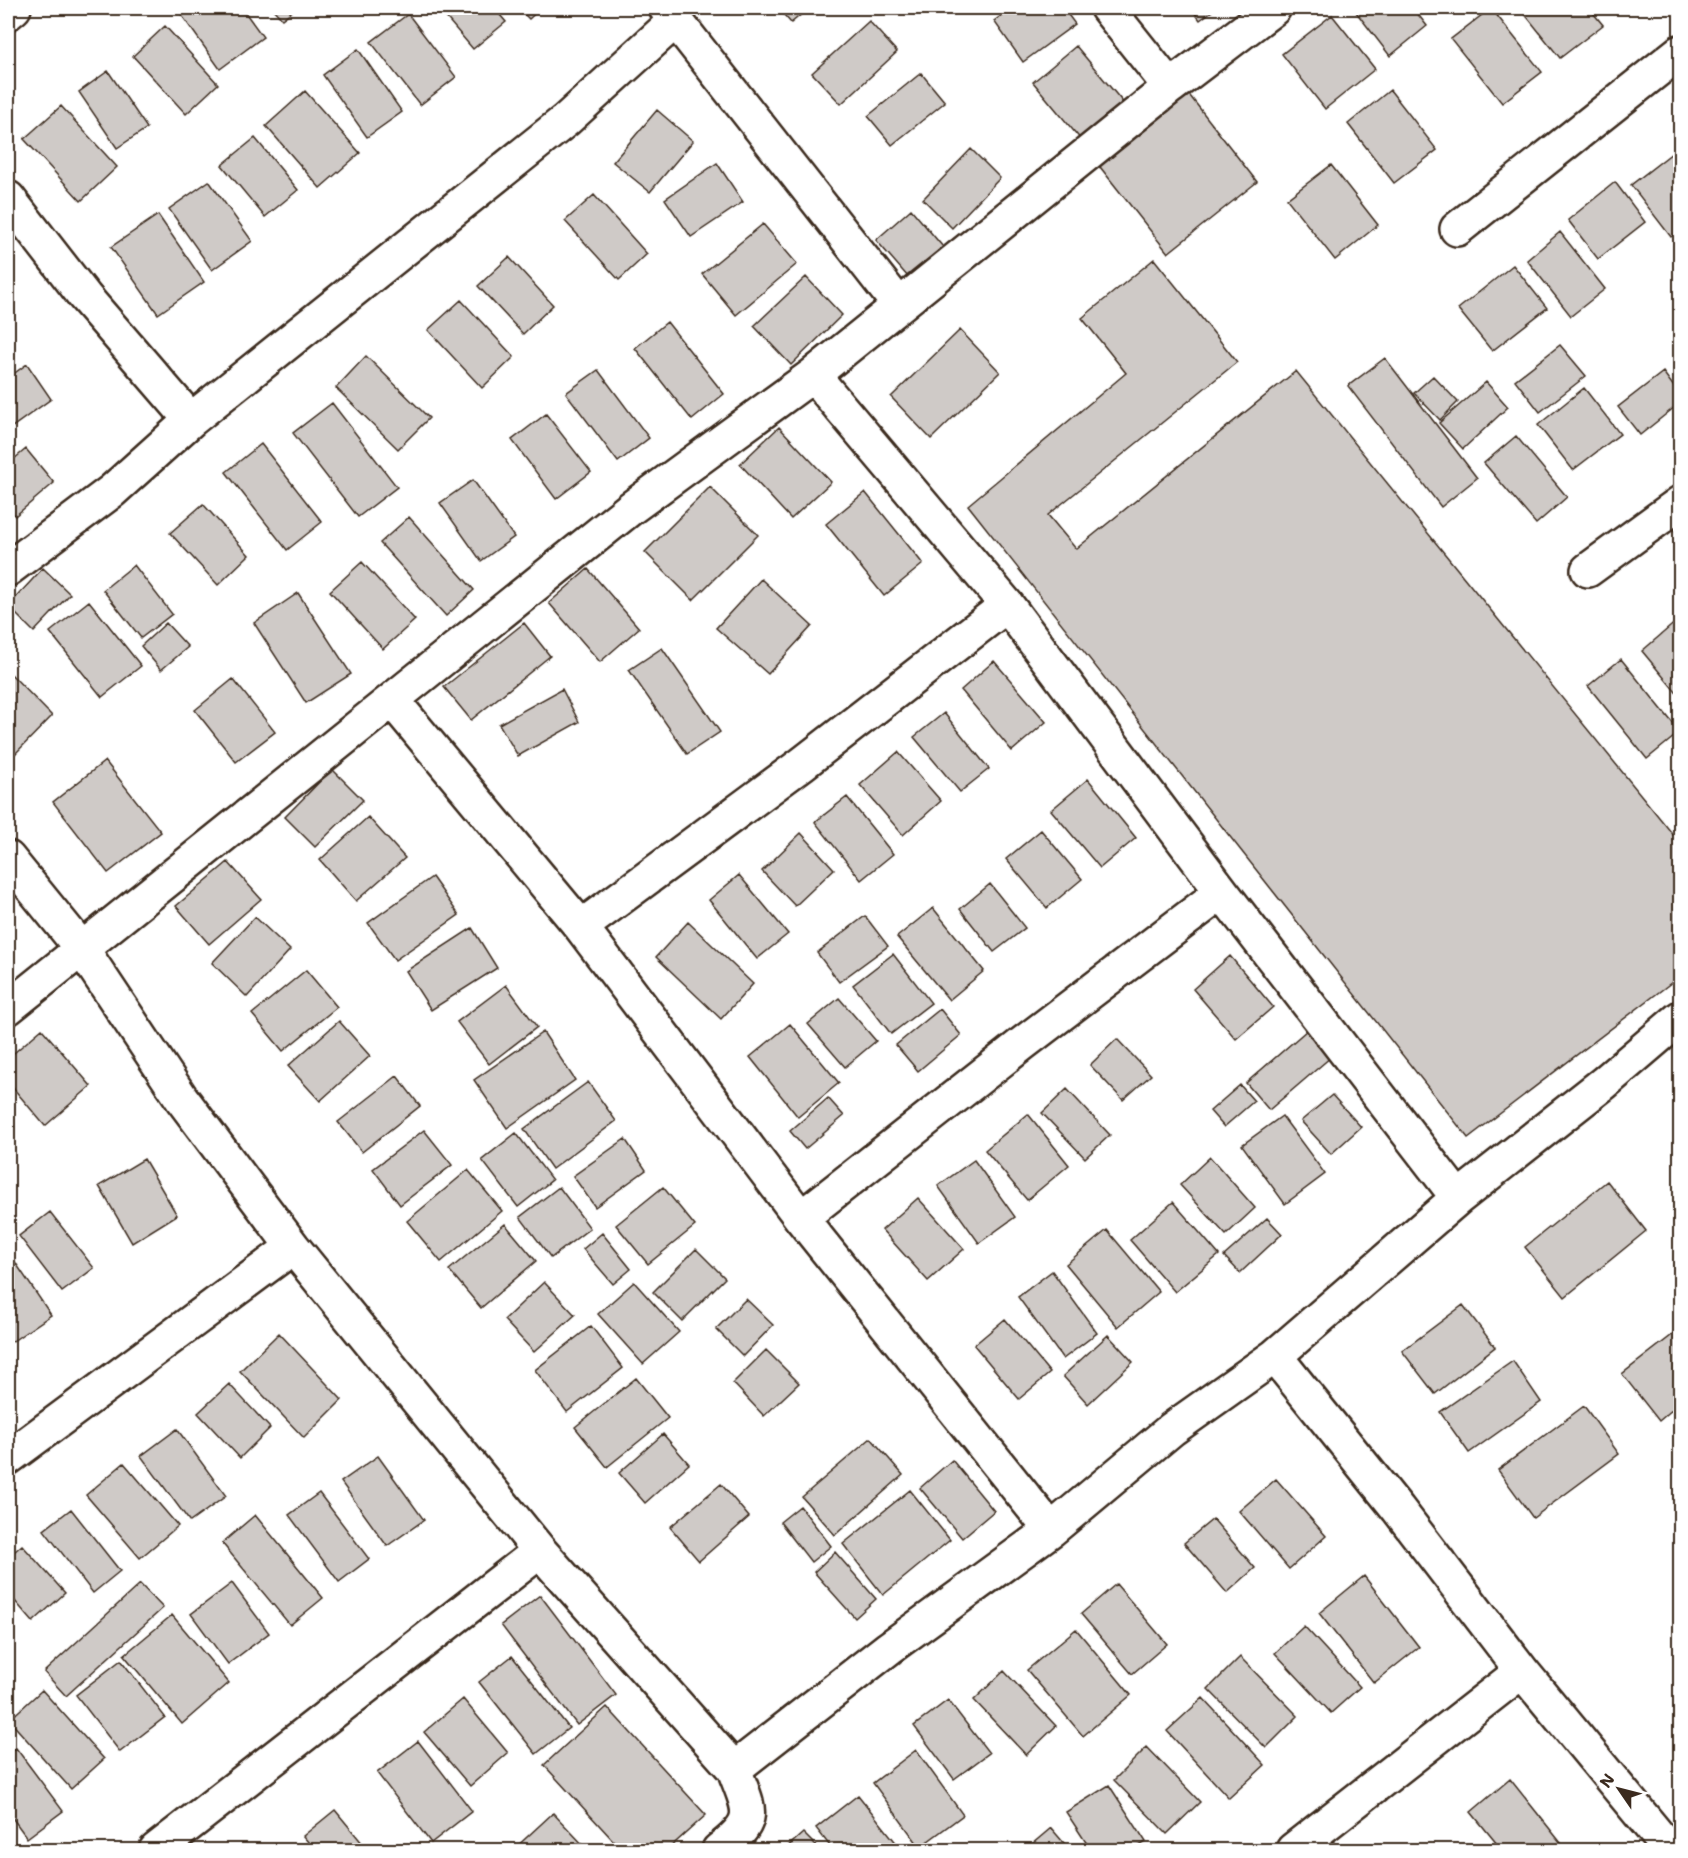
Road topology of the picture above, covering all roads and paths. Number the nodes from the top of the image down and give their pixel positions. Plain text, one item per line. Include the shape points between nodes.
1 (14, 8) edge
2 (1107, 8) edge
3 (1274, 8) edge
4 (8, 13) edge
5 (671, 14) edge
6 (1680, 52) edge
7 (1170, 87) junction
8 (8, 198) edge
9 (1457, 229) dead end
10 (899, 305) junction
11 (813, 375) junction
12 (191, 420) junction
13 (1680, 503) edge
14 (8, 570) edge
15 (1588, 570) dead end
16 (1007, 605) junction
17 (393, 701) junction
18 (8, 858) edge
19 (1222, 892) junction
20 (581, 927) junction
21 (82, 949) junction
22 (8, 1008) edge
23 (1680, 1018) edge
24 (1458, 1198) junction
25 (801, 1218) junction
26 (293, 1246) junction
27 (1275, 1356) junction
28 (8, 1458) edge
29 (1051, 1530) junction
30 (540, 1551) junction
31 (1522, 1671) junction
32 (734, 1769) junction
33 (156, 1851) edge
34 (719, 1851) edge
35 (1293, 1851) edge
36 (1670, 1851) edge

1 - 4 street
2 - 7 street
3 - 7 street
5 - 10 street
5 - 12 street via 566,120
6 - 9 street
7 - 10 street
8 - 12 street via 85,297
10 - 11 street
11 - 16 street
11 - 17 street via 631,508
12 - 14 street via 112,491
13 - 15 street
16 - 19 street
16 - 20 street via 802,764
17 - 20 street
17 - 21 street
18 - 21 street
19 - 24 street
19 - 25 street
20 - 25 street
21 - 22 street
21 - 26 street via 182,1099
23 - 24 street
24 - 27 street
25 - 29 street
26 - 28 street
26 - 30 street
27 - 29 street via 1172,1429
27 - 31 street
29 - 32 street
30 - 32 street
30 - 33 street
31 - 35 street
31 - 36 street
32 - 34 street via 749,1809 746,1823

